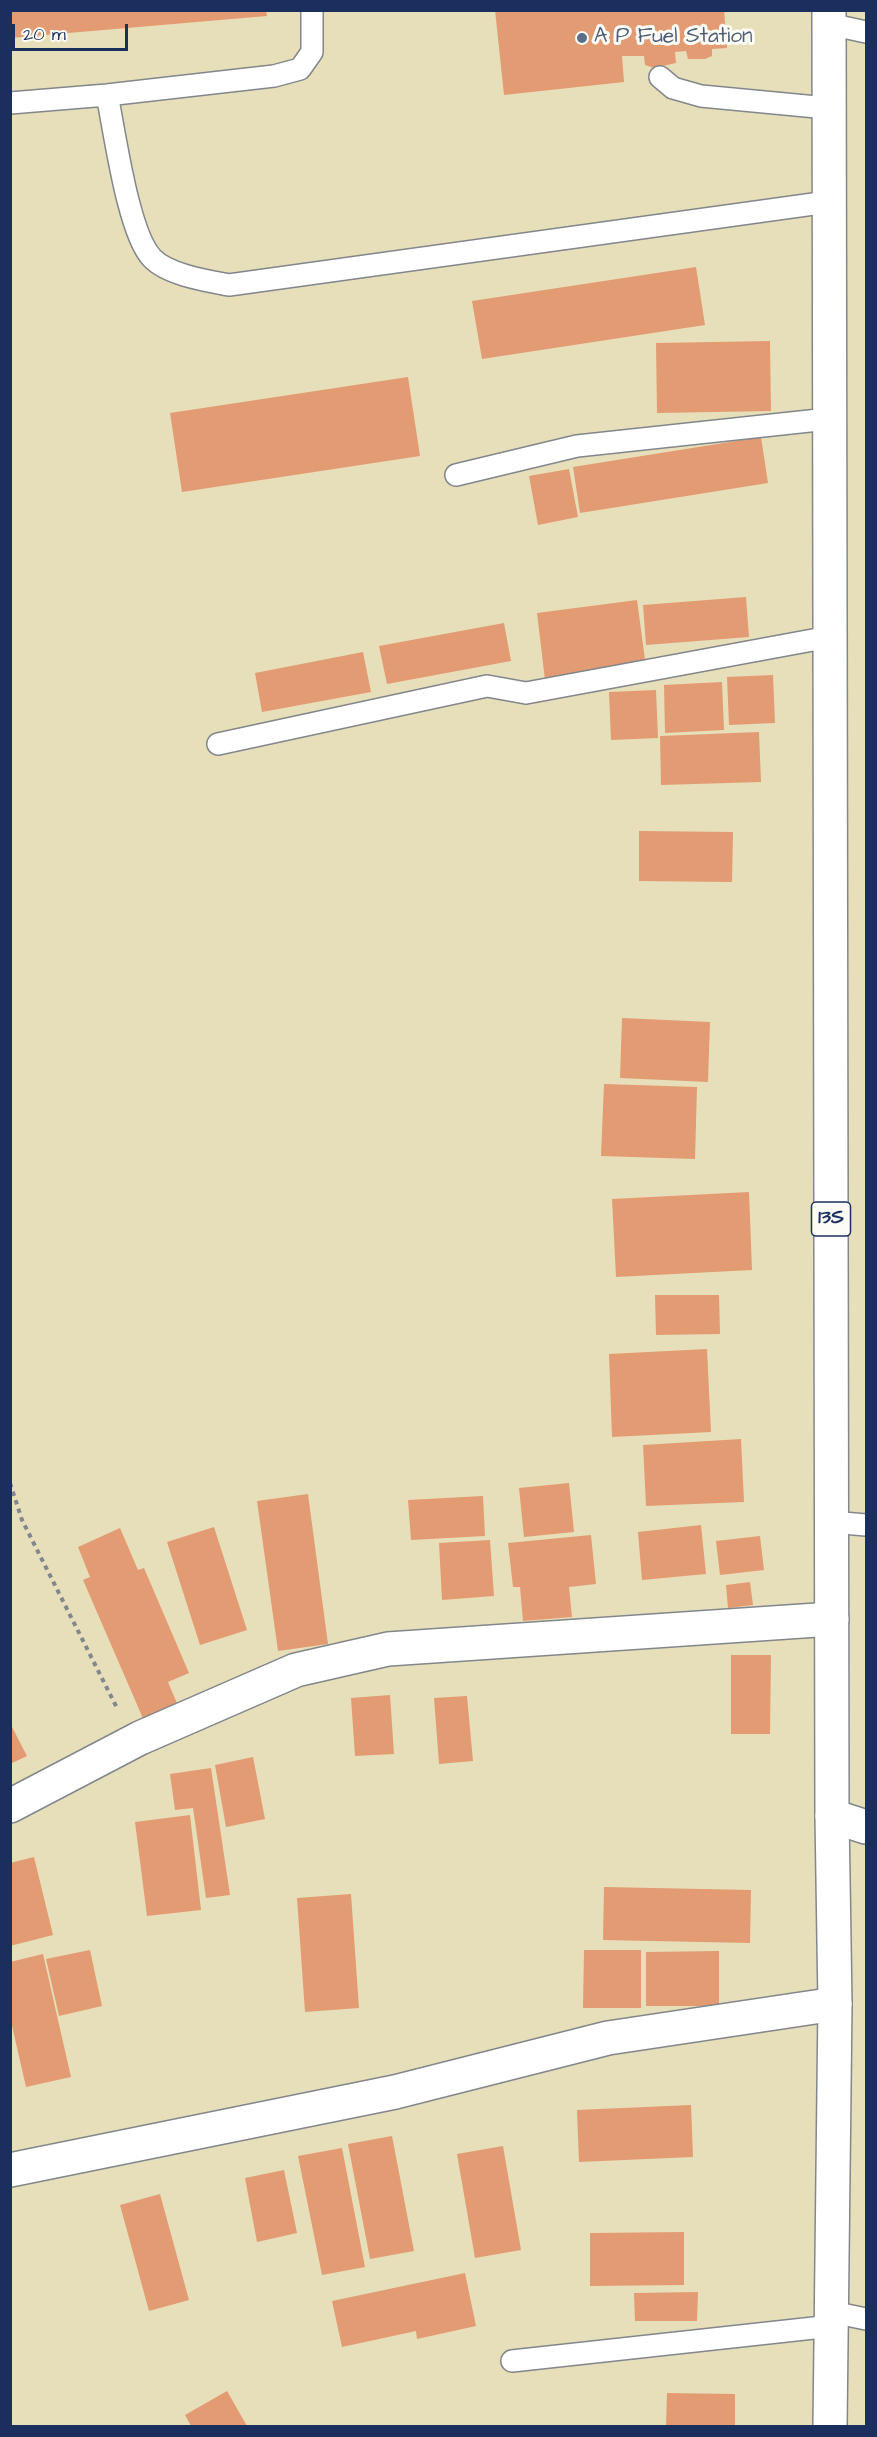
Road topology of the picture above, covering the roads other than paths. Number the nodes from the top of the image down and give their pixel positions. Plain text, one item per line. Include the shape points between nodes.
1 (312, 10) edge
2 (829, 17) edge
3 (867, 32) edge
4 (660, 77) dead end
5 (107, 95) junction
6 (10, 103) edge
7 (827, 108) junction
8 (828, 202) junction
9 (828, 419) junction
10 (456, 475) dead end
11 (829, 637) junction
12 (218, 744) dead end
13 (831, 1522) junction
14 (867, 1525) edge
15 (832, 1619) junction
16 (10, 1806) edge
17 (832, 1816) junction
18 (867, 1827) edge
19 (835, 2004) junction
20 (10, 2170) edge
21 (832, 2319) junction
22 (867, 2319) edge
23 (512, 2361) dead end
24 (831, 2427) edge

1 - 5 lane via 312,52 300,69 274,76
2 - 3 lane
2 - 7 main road, 13S
4 - 7 lane via 673,88 701,96
5 - 6 lane
5 - 8 lane via 136,234 153,260 191,279 230,285
7 - 8 main road, 13S
8 - 9 main road, 13S
9 - 10 lane via 578,446
9 - 11 main road, 13S
11 - 12 lane via 526,693 487,686
11 - 13 main road, 13S
13 - 14 lane
13 - 15 main road, 13S
15 - 16 main road via 388,1649 296,1670 134,1742
15 - 17 main road, 13S
17 - 18 main road
17 - 19 main road, 13S
19 - 20 main road via 608,2038 395,2092
19 - 21 main road, 13S
21 - 22 lane
21 - 23 lane
21 - 24 main road, 13S

